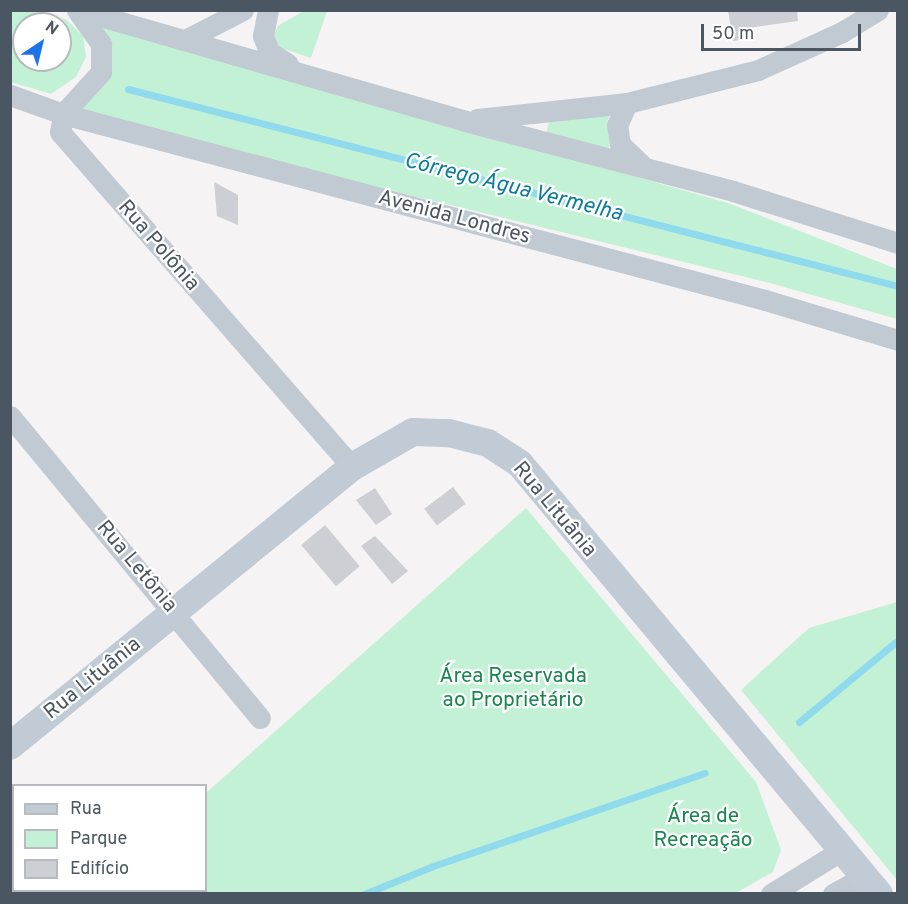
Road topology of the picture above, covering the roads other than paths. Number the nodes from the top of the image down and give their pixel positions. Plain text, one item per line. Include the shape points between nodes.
1 (78, 10) edge
2 (243, 10) edge
3 (268, 10) edge
4 (878, 10) edge
5 (186, 39) junction
6 (298, 71) junction
7 (10, 95) edge
8 (627, 103) junction
9 (63, 114) junction
10 (465, 121) junction
11 (644, 166) junction
12 (897, 243) edge
13 (897, 340) edge
14 (10, 416) edge
15 (352, 467) junction
16 (174, 613) junction
17 (260, 718) dead end
18 (10, 746) edge
19 (842, 850) junction
20 (872, 885) edge
21 (771, 894) edge
22 (833, 894) edge

1 - 5 street
1 - 9 street via 101,44 101,72
2 - 5 street
3 - 6 street via 263,36 269,52
4 - 8 street via 842,32 758,70
5 - 6 street
6 - 10 street
7 - 9 street, Avenida Londres
8 - 10 street
8 - 11 street via 617,125 620,144
9 - 13 street, Avenida Londres via 753,297
9 - 15 street, Rua Polônia via 60,132 70,146
10 - 11 street
11 - 12 street
14 - 16 street, Rua Letônia
15 - 16 street, Rua Lituânia
15 - 19 street, Rua Lituânia via 413,432 449,433 488,443 520,464
16 - 17 street, Rua Letônia
16 - 18 street, Rua Lituânia
19 - 20 street, Rua Lituânia
19 - 21 street
20 - 22 street

